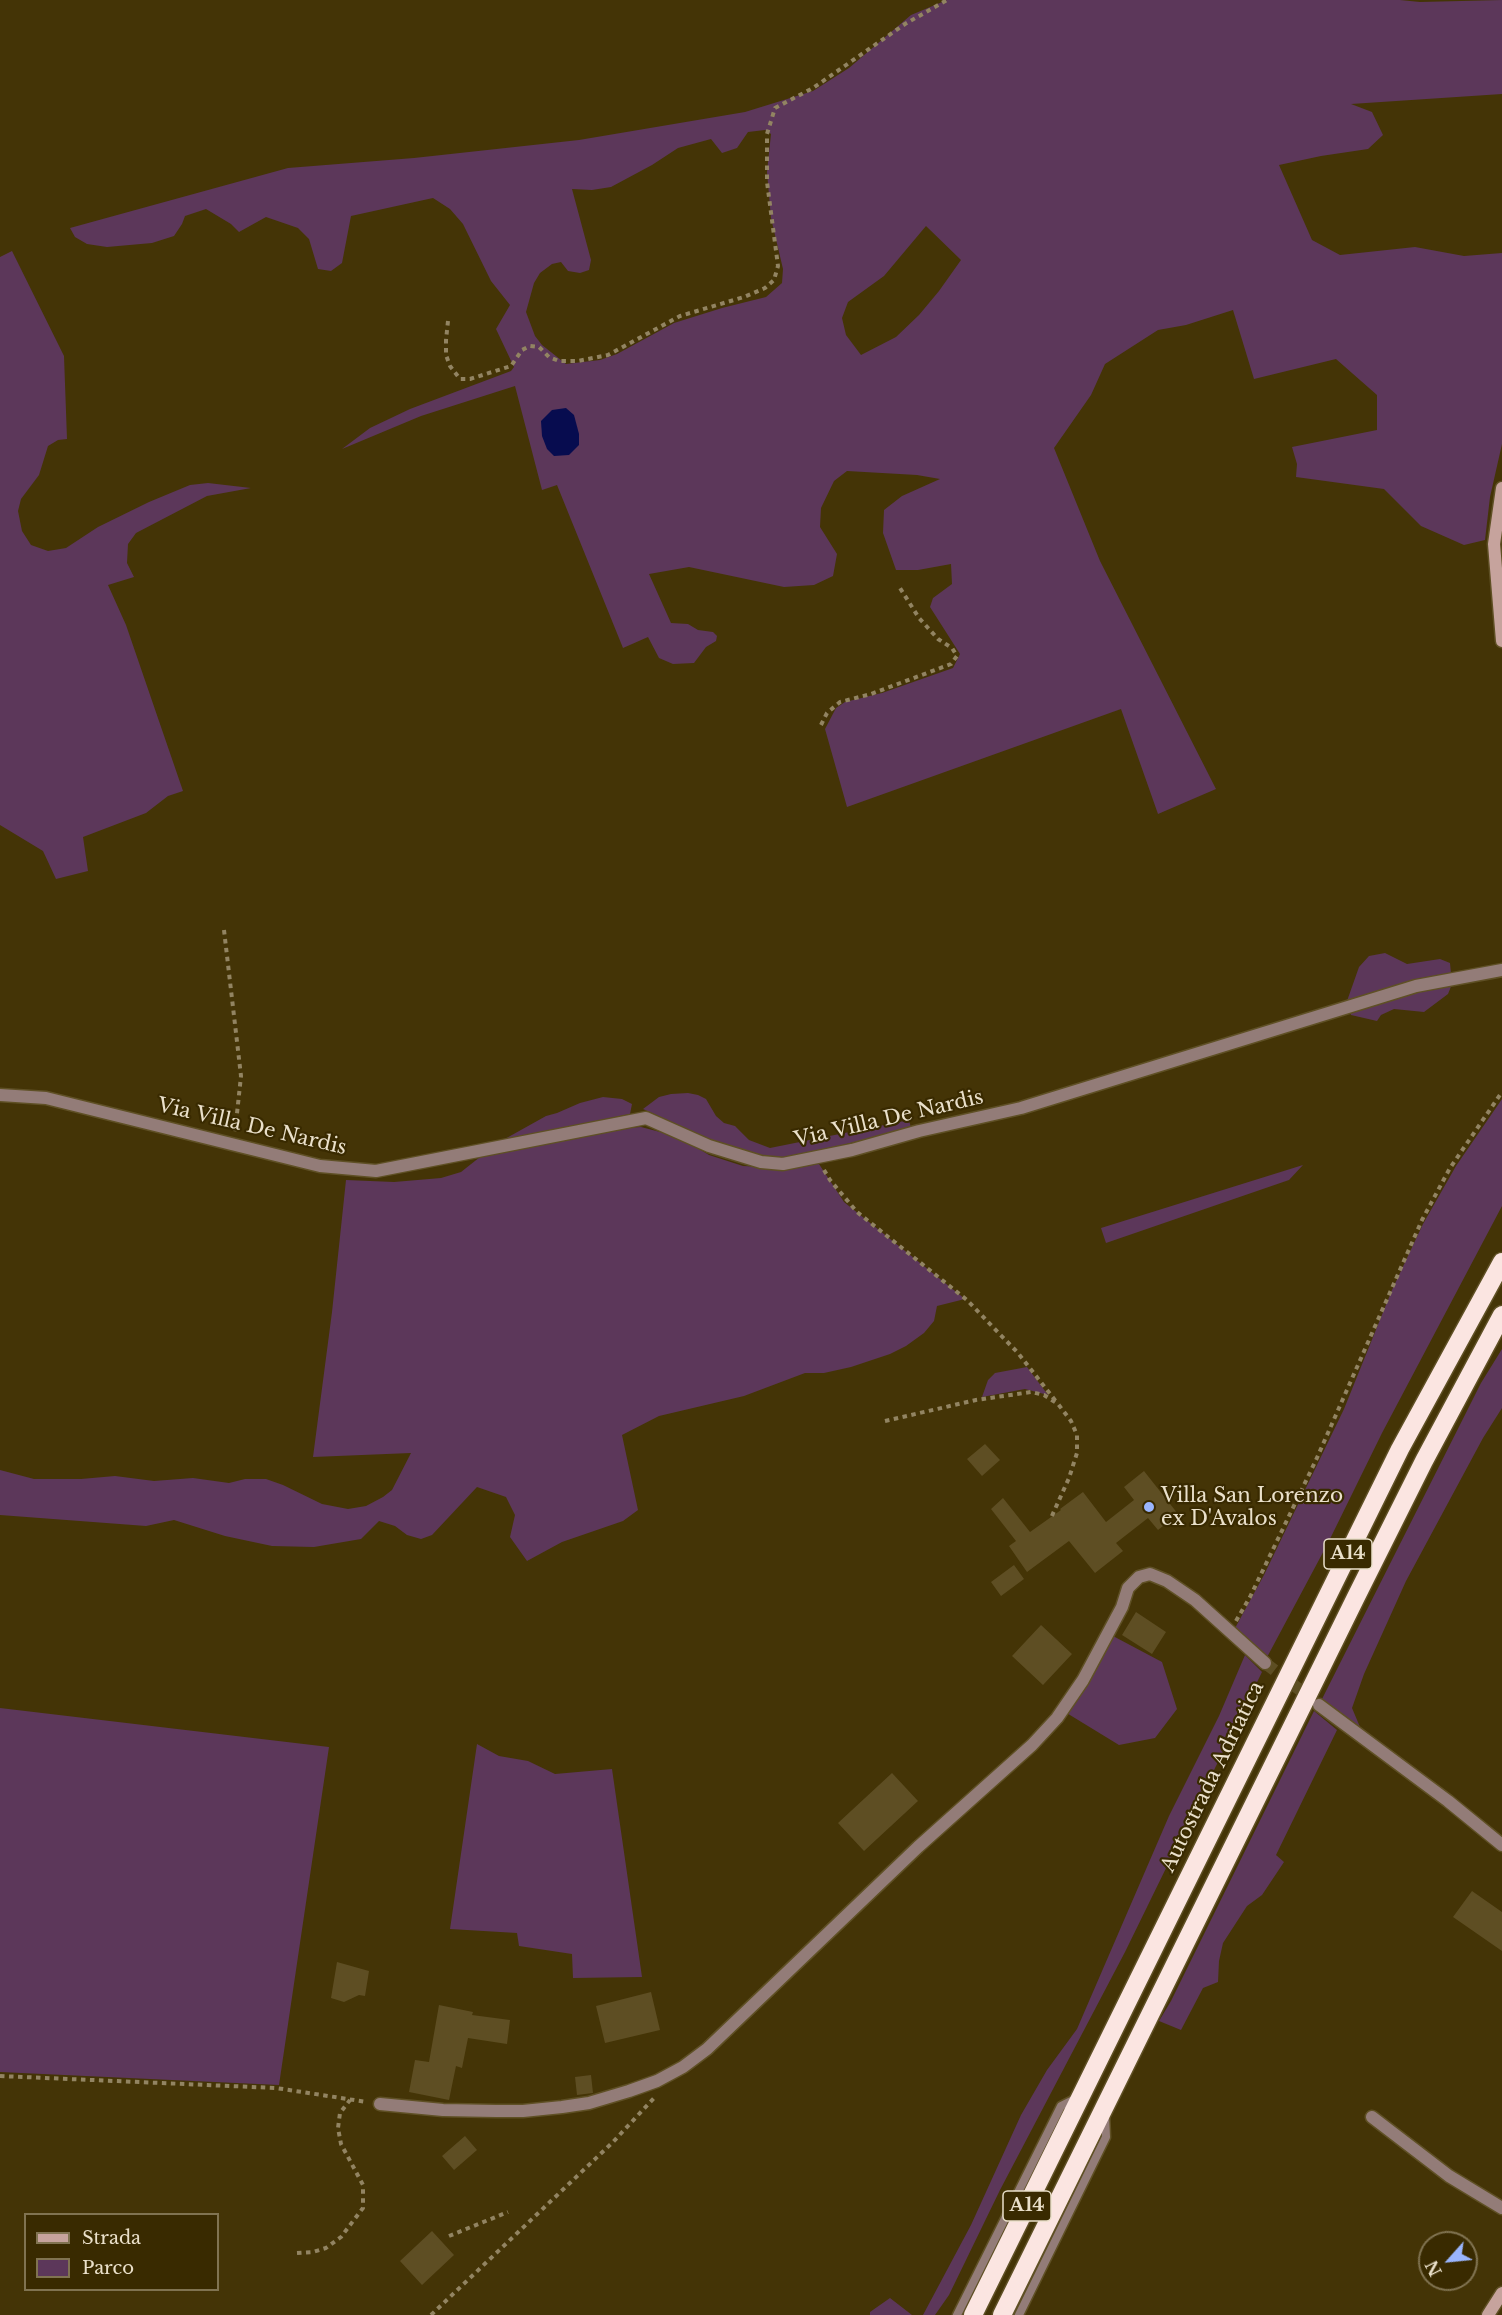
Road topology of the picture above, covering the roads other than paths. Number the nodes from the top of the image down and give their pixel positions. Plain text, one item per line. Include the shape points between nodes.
1 (1502, 488) edge
2 (1502, 641) edge
3 (1502, 970) edge
4 (0, 1095) edge
5 (1502, 1262) edge
6 (1502, 1315) edge
7 (1265, 1663) tunnel mouth
8 (1318, 1705) tunnel mouth
9 (1502, 1845) edge
10 (1081, 2096) junction
11 (380, 2104) road end
12 (1105, 2106) junction
13 (1372, 2117) dead end
14 (1502, 2208) edge
15 (1501, 2296) edge
16 (957, 2315) edge
17 (973, 2315) edge
18 (1002, 2315) edge
19 (1019, 2315) edge
20 (1488, 2315) edge

1 - 2 street via 1494,544
3 - 4 street, Via Villa De Nardis via 1416,986 1021,1108 783,1164 761,1162 709,1146 646,1118 376,1171 320,1166 46,1098
5 - 10 highway, Autostrada Adriatica / A14 via 1400,1449
6 - 12 highway, A14 via 1424,1461
7 - 11 street via 1195,1600 1150,1574 1139,1577 1128,1588 1083,1680 1057,1718 707,2049 644,2086 589,2103 523,2111
8 - 9 street
10 - 16 lane via 1060,2106
10 - 17 highway, Autostrada Adriatica / A14
12 - 18 highway, A14
12 - 19 lane via 1106,2137
13 - 14 street via 1449,2176
15 - 20 street

